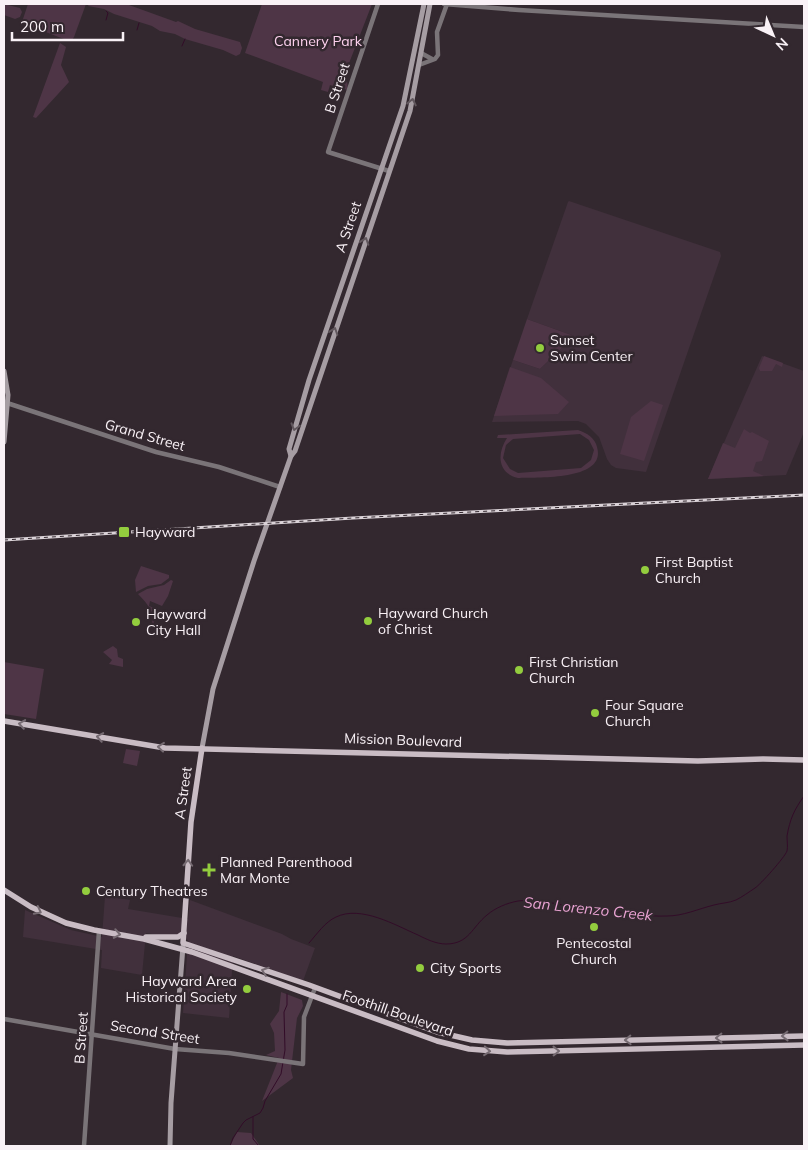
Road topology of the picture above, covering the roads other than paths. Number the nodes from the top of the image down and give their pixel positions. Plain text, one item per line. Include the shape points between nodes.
1 (378, 4) edge
2 (424, 4) edge
3 (430, 4) edge
4 (445, 4) edge
5 (804, 27) edge
6 (421, 53) junction
7 (432, 60) junction
8 (419, 65) junction
9 (381, 169) junction
10 (389, 172) junction
11 (4, 371) edge
12 (4, 396) edge
13 (5, 402) edge
14 (4, 442) edge
15 (291, 456) junction
16 (280, 486) junction
17 (4, 721) edge
18 (202, 748) junction
19 (804, 760) edge
20 (4, 890) edge
21 (99, 931) junction
22 (184, 933) junction
23 (134, 937) junction
24 (183, 947) junction
25 (315, 988) junction
26 (313, 996) junction
27 (4, 1019) edge
28 (92, 1034) junction
29 (804, 1036) edge
30 (804, 1045) edge
31 (175, 1049) junction
32 (84, 1146) edge
33 (170, 1146) edge

1 - 9 street, B Street via 328,152
2 - 9 main road, A Street via 404,106
3 - 6 main road, A Street
4 - 5 street
4 - 7 street via 437,32 438,55
6 - 7 street
6 - 8 main road, A Street
7 - 8 street
10 -> 8 main road, A Street via 410,111
9 - 10 street
9 -> 15 main road, A Street via 309,380 289,449
15 -> 10 main road, A Street
11 - 13 main road via 8,395
12 - 13 main road
13 - 14 main road
13 - 16 street, Grand Street via 156,452
15 - 16 main road, A Street
16 - 18 main road, A Street via 213,689
18 -> 17 main road, Mission Boulevard via 159,747
18 - 19 main road, Mission Boulevard via 698,761
22 -> 18 main road, A Street via 191,822
20 -> 21 main road, Foothill Boulevard via 50,917
21 -> 23 main road, Foothill Boulevard
21 - 28 street, B Street
22 - 23 main road via 178,937
22 - 24 main road, A Street
23 - 24 main road, Foothill Boulevard
25 -> 24 main road, Foothill Boulevard
24 - 26 main road, Foothill Boulevard
24 - 31 main road, A Street
25 - 26 street
29 -> 25 main road, Foothill Boulevard via 485,1042 437,1032
26 -> 30 main road, Foothill Boulevard via 429,1039 487,1051
26 - 31 street, Second Street via 304,1017 303,1064
27 - 28 street, Second Street
28 - 31 street, Second Street
28 - 32 street, B Street
31 - 33 main road, A Street

